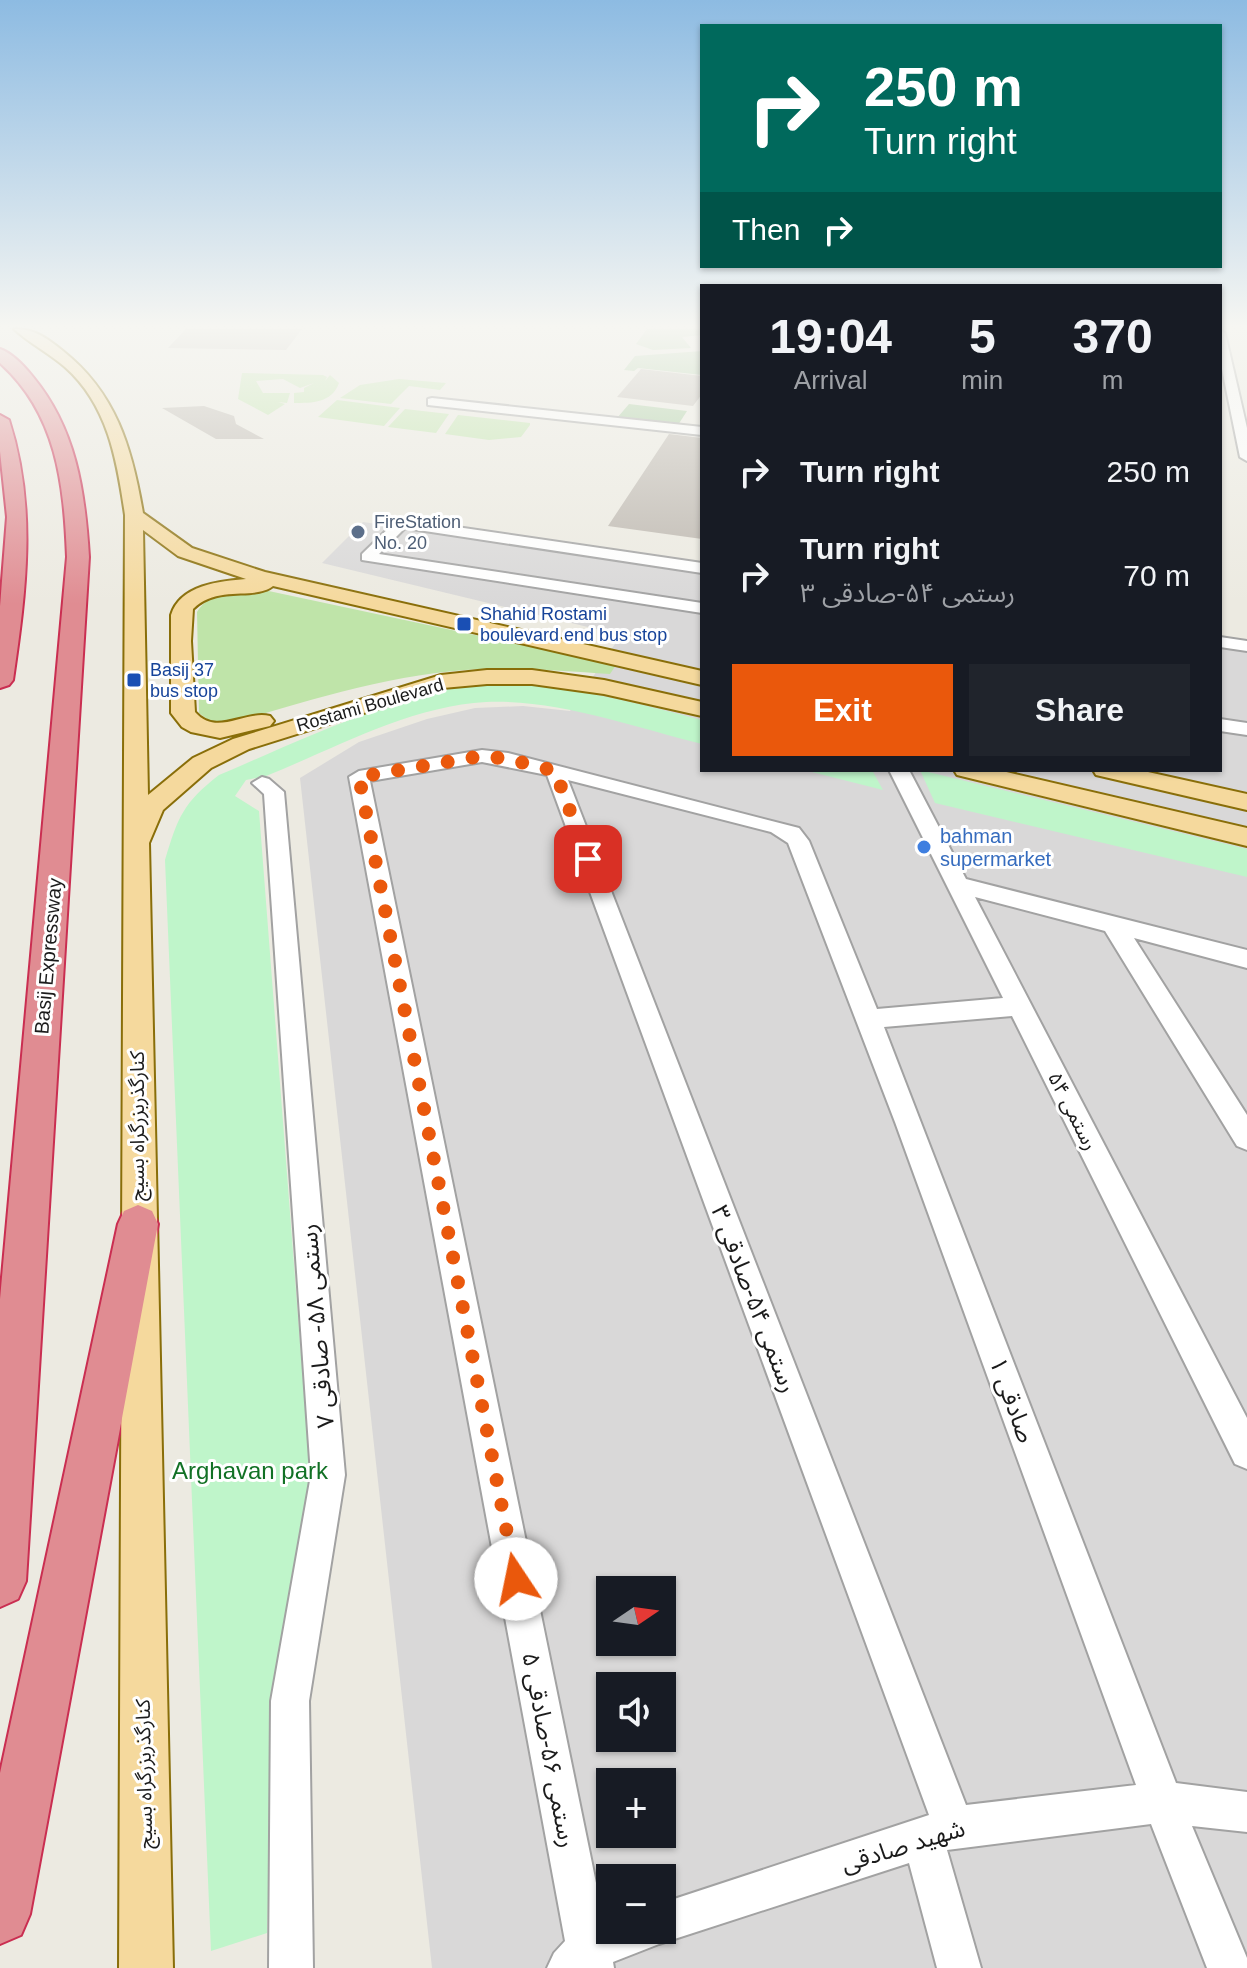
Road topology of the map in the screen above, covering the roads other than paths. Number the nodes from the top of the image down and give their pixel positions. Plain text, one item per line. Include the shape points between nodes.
1 (0, 420) edge
2 (54, 421) edge
3 (113, 421) edge
4 (615, 421) edge
5 (1239, 421) edge
6 (700, 431) edge
7 (1247, 457) edge
8 (134, 515) junction
9 (700, 568) edge
10 (14, 586) junction
11 (294, 586) junction
12 (700, 608) edge
13 (0, 615) edge
14 (1222, 642) edge
15 (1247, 646) edge
16 (700, 678) edge
17 (0, 680) edge
18 (441, 682) junction
19 (700, 709) edge
20 (1222, 725) edge
21 (1247, 729) edge
22 (555, 771) junction
23 (900, 772) edge
24 (974, 772) edge
25 (1114, 772) edge
26 (262, 783) dead end
27 (1247, 802) edge
28 (1247, 837) edge
29 (136, 850) junction
30 (956, 884) junction
31 (1113, 924) junction
32 (1247, 959) edge
33 (1019, 1006) junction
34 (871, 1019) junction
35 (1247, 1138) edge
36 (138, 1224) junction
37 (1247, 1452) edge
38 (0, 1581) edge
39 (1161, 1802) junction
40 (1247, 1812) edge
41 (939, 1832) junction
42 (0, 1914) edge
43 (676, 1919) edge
44 (617, 1944) edge
45 (583, 1962) edge
46 (146, 1968) edge
47 (291, 1968) edge
48 (959, 1968) edge
49 (1229, 1968) edge

1 - 10 highway via 15,472
2 - 38 highway, Basij Expressway via 69,463 78,557
3 - 8 main road, کنارگذربزرگراه بسیج
4 - 6 street
5 - 7 street
8 - 11 main road via 185,552
8 - 29 main road, کنارگذربزرگراه بسیج
9 - 12 street via 402,523 367,557
10 - 13 highway
10 - 17 highway
11 - 16 main road
11 - 18 main road via 225,588 198,596 182,608 183,713 197,728 231,730 341,700
14 - 15 street
18 - 19 main road, Rostami Boulevard via 532,677
18 - 29 main road, Rostami Boulevard via 241,744 202,763 151,807
20 - 21 street
22 - 34 street, صادقی ۱ via 792,833
22 - 41 street, رستمی ۵۴-صادقی ۳
22 - 45 street, رستمی ۵۶-صادقی ۵ via 482,756 359,777
23 - 30 street, رستمی ۵۴
24 - 28 main road
25 - 27 main road
26 - 47 street, رستمی ۵۸- صادقی ۷ via 274,792 328,1475 290,1701
29 - 36 main road, کنارگذربزرگراه بسیج
30 - 31 street
30 - 33 street, رستمی ۵۴
31 - 32 street
31 - 35 street
33 - 34 street
33 - 37 street, رستمی ۵۴
34 - 39 street, صادقی ۱
36 - 42 highway
36 - 46 main road, کنارگذربزرگراه بسیج
39 - 40 street, شهید صادقی
39 - 41 street, شهید صادقی
39 - 49 street, صادقی ۱
41 - 43 street, شهید صادقی
41 - 48 street, رستمی ۵۴-صادقی ۳
44 - 45 street

